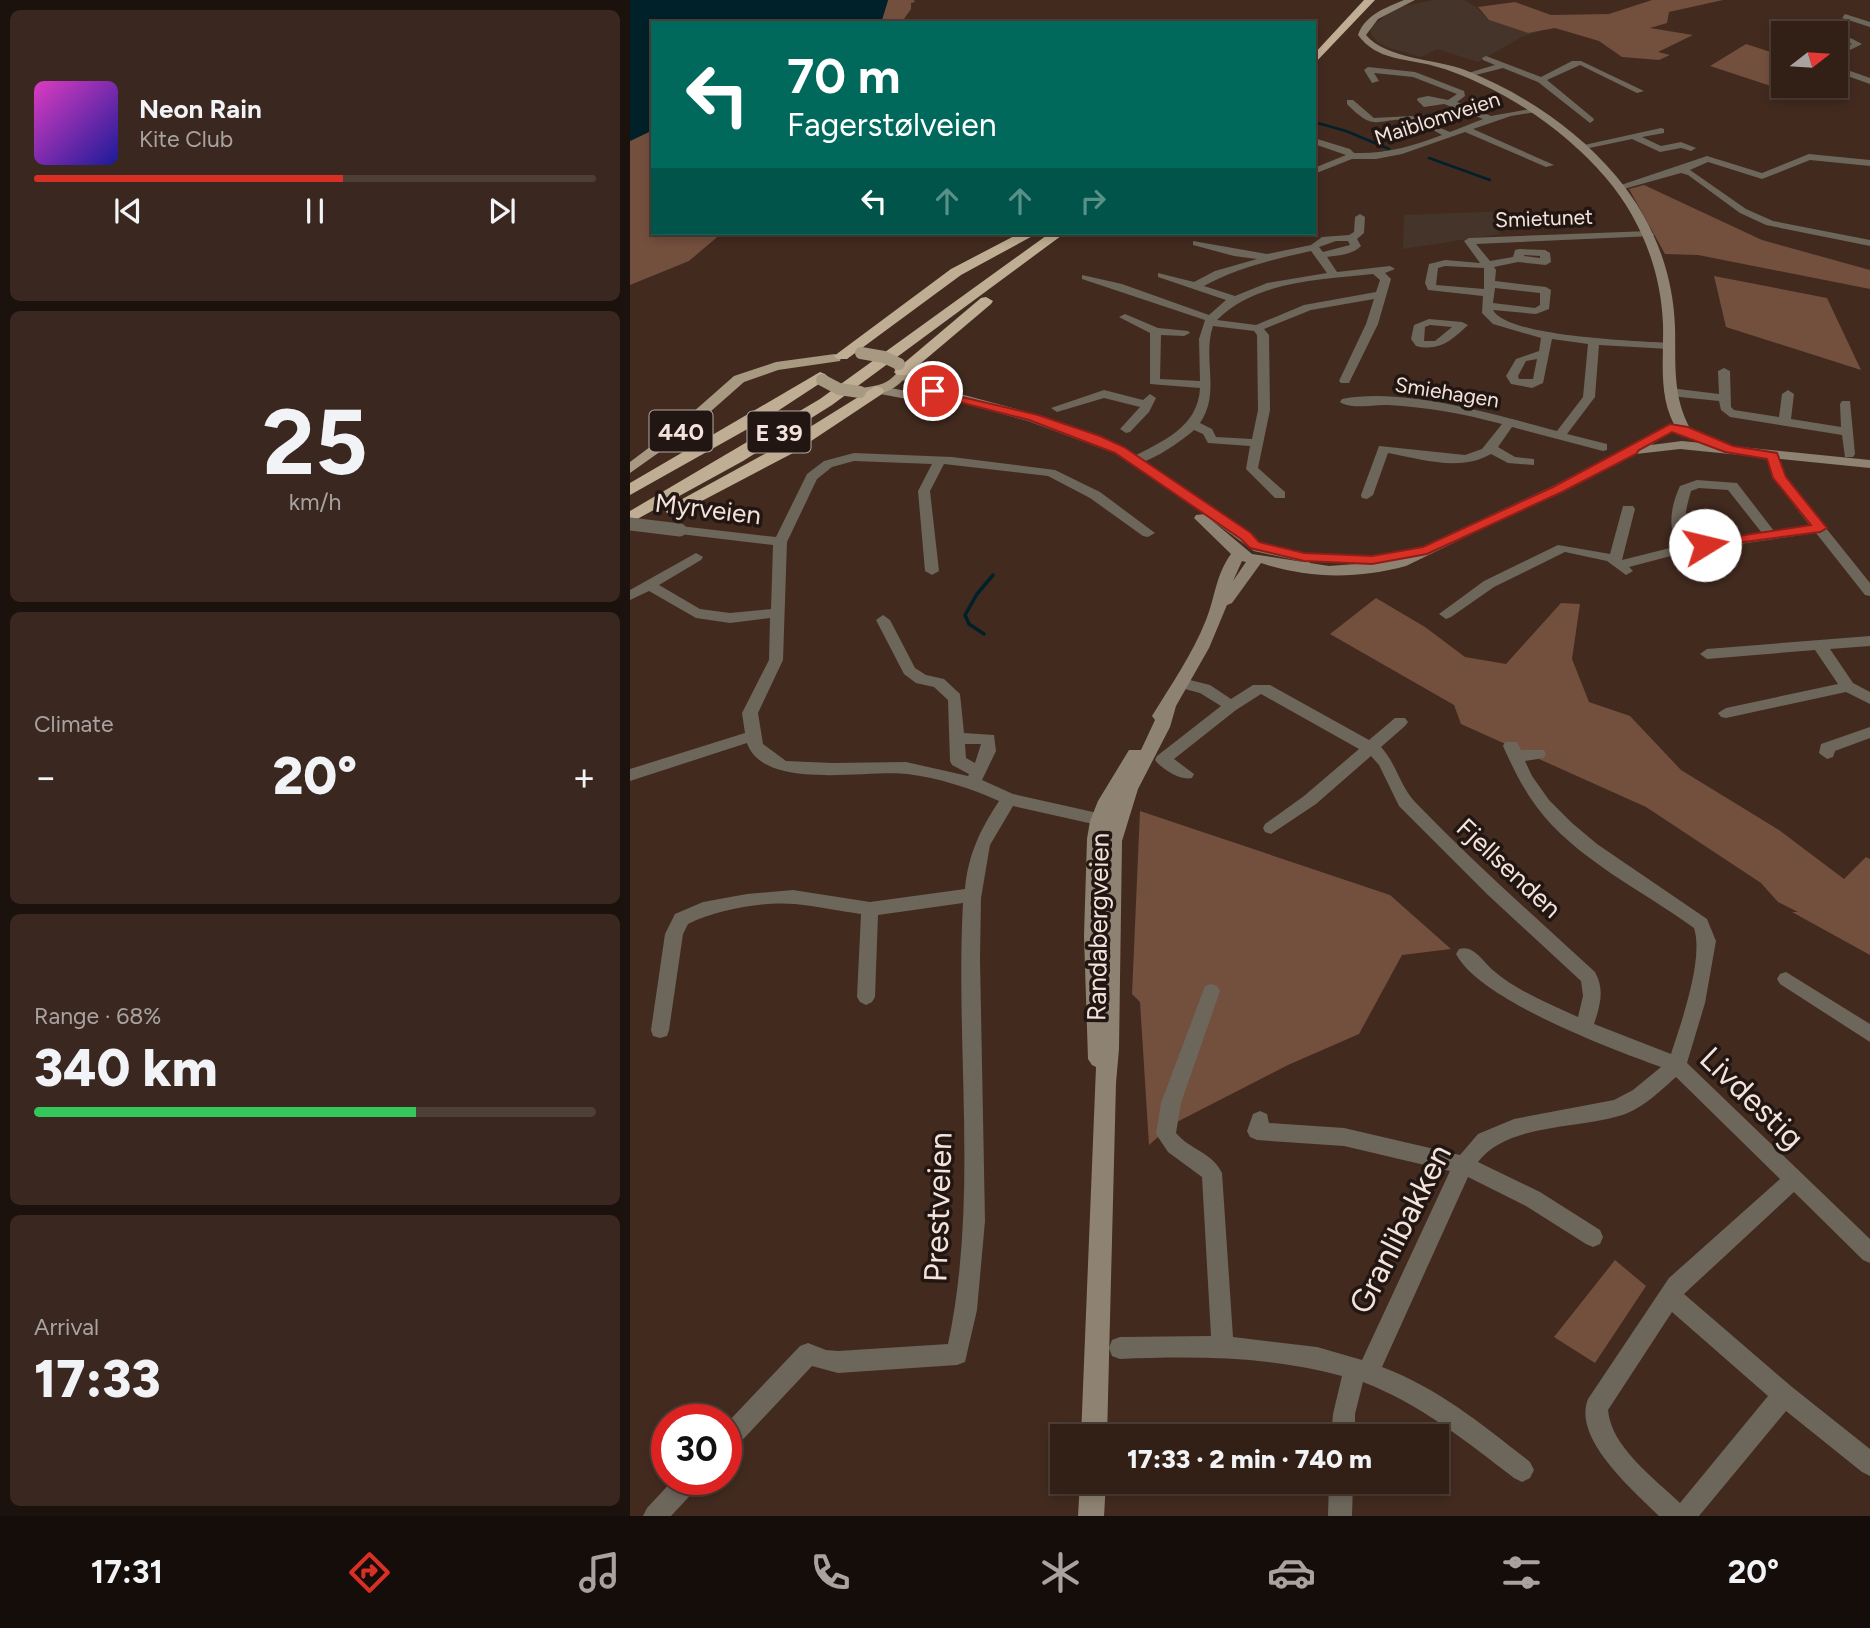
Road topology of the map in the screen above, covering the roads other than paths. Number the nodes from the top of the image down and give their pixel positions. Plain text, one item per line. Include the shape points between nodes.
1 (1362, 0) edge
2 (1370, 0) edge
3 (1411, 0) edge
4 (1356, 12) junction
5 (1845, 16) dead end
6 (1870, 25) edge
7 (1848, 40) edge
8 (1848, 49) edge
9 (1486, 58) dead end
10 (1316, 59) edge
11 (1502, 65) junction
12 (1848, 73) edge
13 (1471, 75) junction
14 (1541, 80) junction
15 (1375, 81) dead end
16 (1870, 81) edge
17 (1640, 91) dead end
18 (1350, 102) dead end
19 (1533, 110) junction
20 (1490, 119) junction
21 (1590, 120) dead end
22 (1464, 128) junction
23 (1661, 131) dead end
24 (1448, 134) junction
25 (1636, 138) junction
26 (1316, 142) edge
27 (1580, 147) junction
28 (1692, 148) dead end
29 (1352, 156) junction
30 (1870, 163) edge
31 (1549, 165) dead end
32 (1681, 170) junction
33 (1316, 171) edge
34 (1620, 187) junction
35 (1360, 217) dead end
36 (1649, 234) junction
37 (1027, 235) edge
38 (1041, 235) edge
39 (1055, 235) edge
40 (1068, 235) edge
41 (1197, 243) dead end
42 (1870, 243) edge
43 (1318, 251) junction
44 (1268, 257) junction
45 (1488, 264) junction
46 (1390, 269) dead end
47 (1376, 271) junction
48 (1161, 275) dead end
49 (1086, 276) dead end
50 (1335, 276) junction
51 (1546, 276) junction
52 (1195, 286) junction
53 (1380, 295) junction
54 (1488, 295) junction
55 (1236, 300) junction
56 (1125, 317) dead end
57 (1211, 321) junction
58 (1257, 328) junction
59 (1156, 331) junction
60 (1184, 333) dead end
61 (1547, 336) junction
62 (1594, 340) junction
63 (1669, 346) junction
64 (1542, 354) dead end
65 (838, 357) junction
66 (901, 370) junction
67 (1724, 371) dead end
68 (821, 377) junction
69 (1345, 381) dead end
70 (1154, 382) junction
71 (1205, 386) junction
72 (728, 387) junction
73 (872, 391) junction
74 (1670, 392) junction
75 (1788, 394) dead end
76 (1724, 398) junction
77 (1346, 401) dead end
78 (1846, 404) dead end
79 (1147, 405) junction
80 (1057, 408) dead end
81 (1671, 410) junction
82 (1510, 422) junction
83 (1785, 422) junction
84 (1192, 424) junction
85 (1126, 429) dead end
86 (1661, 432) junction
87 (1847, 432) junction
88 (1559, 436) junction
89 (1684, 439) junction
90 (1257, 443) junction
91 (1603, 447) dead end
92 (1490, 448) junction
93 (1632, 452) junction
94 (1849, 454) dead end
95 (1773, 456) junction
96 (940, 461) junction
97 (1135, 461) junction
98 (1531, 462) dead end
99 (1870, 464) edge
100 (630, 469) edge
101 (630, 490) edge
102 (1373, 491) dead end
103 (1280, 495) dead end
104 (630, 504) edge
105 (1628, 509) dead end
106 (630, 517) edge
107 (630, 524) edge
108 (1820, 528) junction
109 (630, 529) edge
110 (1148, 533) dead end
111 (1770, 534) junction
112 (780, 542) junction
113 (1686, 548) junction
114 (1251, 552) junction
115 (696, 557) dead end
116 (1620, 565) junction
117 (932, 571) dead end
118 (649, 586) junction
119 (1870, 592) edge
120 (630, 596) edge
121 (778, 613) junction
122 (1446, 614) dead end
123 (883, 621) dead end
124 (1751, 640) dead end
125 (1870, 640) edge
126 (1819, 646) junction
127 (1766, 650) junction
128 (1707, 654) dead end
129 (1182, 683) junction
130 (1848, 687) junction
131 (1870, 699) edge
132 (1231, 706) junction
133 (1726, 713) dead end
134 (1400, 722) dead end
135 (1870, 733) edge
136 (752, 736) junction
137 (957, 738) junction
138 (1370, 748) junction
139 (1827, 752) dead end
140 (1538, 754) dead end
141 (1186, 774) dead end
142 (630, 775) edge
143 (975, 777) junction
144 (1009, 799) junction
145 (1108, 822) junction
146 (1271, 828) dead end
147 (973, 895) junction
148 (870, 909) junction
149 (1465, 954) dead end
150 (1786, 979) dead end
151 (1211, 990) dead end
152 (866, 997) dead end
153 (1584, 1028) junction
154 (660, 1030) dead end
155 (1870, 1034) edge
156 (1677, 1065) junction
157 (1259, 1126) dead end
158 (1464, 1165) junction
159 (1794, 1179) junction
160 (1593, 1237) dead end
161 (1870, 1253) edge
162 (1669, 1296) junction
163 (1223, 1346) junction
164 (1120, 1348) dead end
165 (1362, 1370) junction
166 (1784, 1395) junction
167 (742, 1424) edge
168 (1094, 1424) edge
169 (1344, 1424) edge
170 (1870, 1464) edge
171 (1522, 1470) dead end
172 (1092, 1494) edge
173 (1341, 1494) edge
174 (675, 1495) edge
175 (655, 1516) edge
176 (1091, 1516) edge
177 (1340, 1516) edge
178 (1676, 1516) edge
179 (1684, 1516) edge

1 - 4 highway
2 - 4 highway
3 - 13 main road via 1387,9 1366,25 1362,36 1366,42 1388,53
4 - 10 highway
5 - 6 street
7 - 8 street via 1858,44
9 - 11 street
11 - 13 street
11 - 14 street
12 - 16 street
13 - 19 main road
14 - 17 street via 1581,63
14 - 21 street
15 - 20 street via 1368,70 1415,75 1462,94 1445,103
18 - 24 street via 1367,121 1408,118
19 - 20 street, Maiblomveien
19 - 27 main road
20 - 22 street, Maiblomveien
22 - 24 street, Maiblomveien
22 - 31 street
23 - 25 street
24 - 29 street, Maiblomveien via 1394,155
25 - 27 street
25 - 28 street via 1660,149
26 - 29 street
27 - 34 main road
29 - 33 street
30 - 32 street via 1812,157 1759,176 1710,158
32 - 34 street
32 - 42 street via 1743,211 1773,224
34 - 36 main road
35 - 43 street via 1359,233 1351,238 1357,244 1354,248
36 - 45 street, Smietunet via 1469,241
36 - 63 main road via 1665,290
37 - 65 highway via 946,278
38 - 104 highway, E 39 via 989,268 825,391
39 - 106 highway, E 39 via 788,426
40 - 66 highway
41 - 44 street
43 - 44 street
43 - 50 street
44 - 52 street
45 - 51 street, Smietunet via 1518,259
45 - 54 street, Smietunet
45 - 54 street, Smietunet via 1437,264 1430,283 1439,290
46 - 47 street
47 - 50 street
47 - 53 street via 1386,278
48 - 52 street
49 - 57 street
50 - 55 street via 1274,286
51 - 54 street, Smietunet
51 - 54 street, Smietunet via 1545,307 1541,310
52 - 55 street
53 - 58 street via 1308,307
53 - 69 street via 1372,324
54 - 61 street, Smietunet via 1477,322
55 - 57 street
56 - 59 street
57 - 58 street
57 - 71 street via 1204,335
58 - 90 street via 1263,335 1264,384
59 - 60 street
59 - 70 street
61 - 62 street, Smietunet
61 - 64 street
62 - 63 street, Smietunet
62 - 88 street via 1589,397
63 - 74 main road
65 - 66 main road, 440, bridge via 880,356
65 - 68 main road via 825,365
65 - 72 main road, 440 via 764,369
66 - 73 main road via 893,384
66 - 97 main road via 933,391 1080,433
67 - 76 street
68 - 72 main road, 440 via 784,370
68 - 73 main road, 440, bridge via 839,389
68 - 101 highway, E 39
70 - 71 street
70 - 79 street
71 - 84 street via 1204,406
72 - 100 main road, 440
73 - 97 main road via 1028,423
73 - 109 highway, E 39 via 787,449
74 - 76 street
74 - 81 main road
75 - 83 street
76 - 83 street via 1730,413
77 - 82 street, Smiehagen via 1378,397
78 - 87 street
79 - 80 street via 1104,394
79 - 85 street
81 - 86 main road
81 - 89 main road
82 - 88 street, Smiehagen
82 - 92 street, Smiehagen
83 - 87 street
84 - 90 street via 1208,432 1212,440
84 - 97 street
86 - 89 main road via 1664,441
86 - 93 main road
87 - 94 street
88 - 91 street, Smiehagen
89 - 93 main road
89 - 95 main road
90 - 103 street via 1254,473
92 - 98 street, Smiehagen via 1512,460
92 - 102 street, Smiehagen via 1478,457 1462,460 1383,449
93 - 114 main road via 1401,563 1348,571 1300,568
95 - 99 main road
95 - 108 street via 1779,478
96 - 110 street via 1059,475
96 - 112 street via 854,457 828,464 812,477
96 - 117 street via 924,491
97 - 114 main road
105 - 116 street
107 - 112 street, Myrveien, bridge
108 - 111 street
108 - 119 street
111 - 113 street
111 - 113 street via 1732,486 1698,484 1685,489 1678,519 1677,534
112 - 121 street
113 - 116 street
114 - 129 main road, Randabergveien via 1254,564 1219,607
115 - 118 street
116 - 122 street via 1563,548 1489,584
118 - 120 street
118 - 121 street via 696,613 730,618
121 - 136 street via 776,660 750,713
123 - 137 street via 909,671 939,683 956,698
124 - 127 street
125 - 126 street
126 - 127 street
126 - 130 street
127 - 128 street
129 - 132 street via 1205,689
129 - 145 main road, Randabergveien
130 - 131 street
130 - 133 street
132 - 138 street, Fjellsenden via 1265,689
132 - 141 street via 1163,760
134 - 138 street
135 - 139 street via 1827,747
136 - 142 street
136 - 143 street via 765,756 783,766 906,768
137 - 143 street via 958,761
137 - 143 street via 989,739
138 - 146 street
138 - 153 street, Fjellsenden via 1383,757 1405,802 1589,977 1593,999
140 - 156 street via 1512,751 1539,799 1573,836 1701,923 1707,940 1703,964
143 - 144 street
144 - 145 street
144 - 147 street, Prestveien via 982,845
145 - 168 main road, Randabergveien via 1109,1049
147 - 148 street
147 - 167 street, Prestveien via 971,1002 977,1166 965,1321 957,1354 838,1362 808,1354
148 - 152 street
148 - 154 street via 793,897 728,904 681,919 674,934
149 - 153 street, Livdestig via 1511,992
150 - 155 street
151 - 163 street via 1171,1103 1166,1134 1174,1146 1212,1173
153 - 156 street, Livdestig
156 - 158 street, Granlibakken via 1618,1108 1535,1123 1485,1140
156 - 159 street, Livdestig
157 - 158 street via 1344,1137
158 - 160 street via 1533,1199
158 - 165 street, Granlibakken
159 - 161 street, Livdestig
159 - 162 street via 1685,1276
162 - 166 street
162 - 178 street via 1610,1383 1594,1415 1606,1443
163 - 164 street
163 - 165 street via 1311,1355
165 - 169 street, Granlibakken
165 - 171 street via 1427,1400
166 - 170 street
166 - 179 street
172 - 176 main road
173 - 177 street
174 - 175 street

